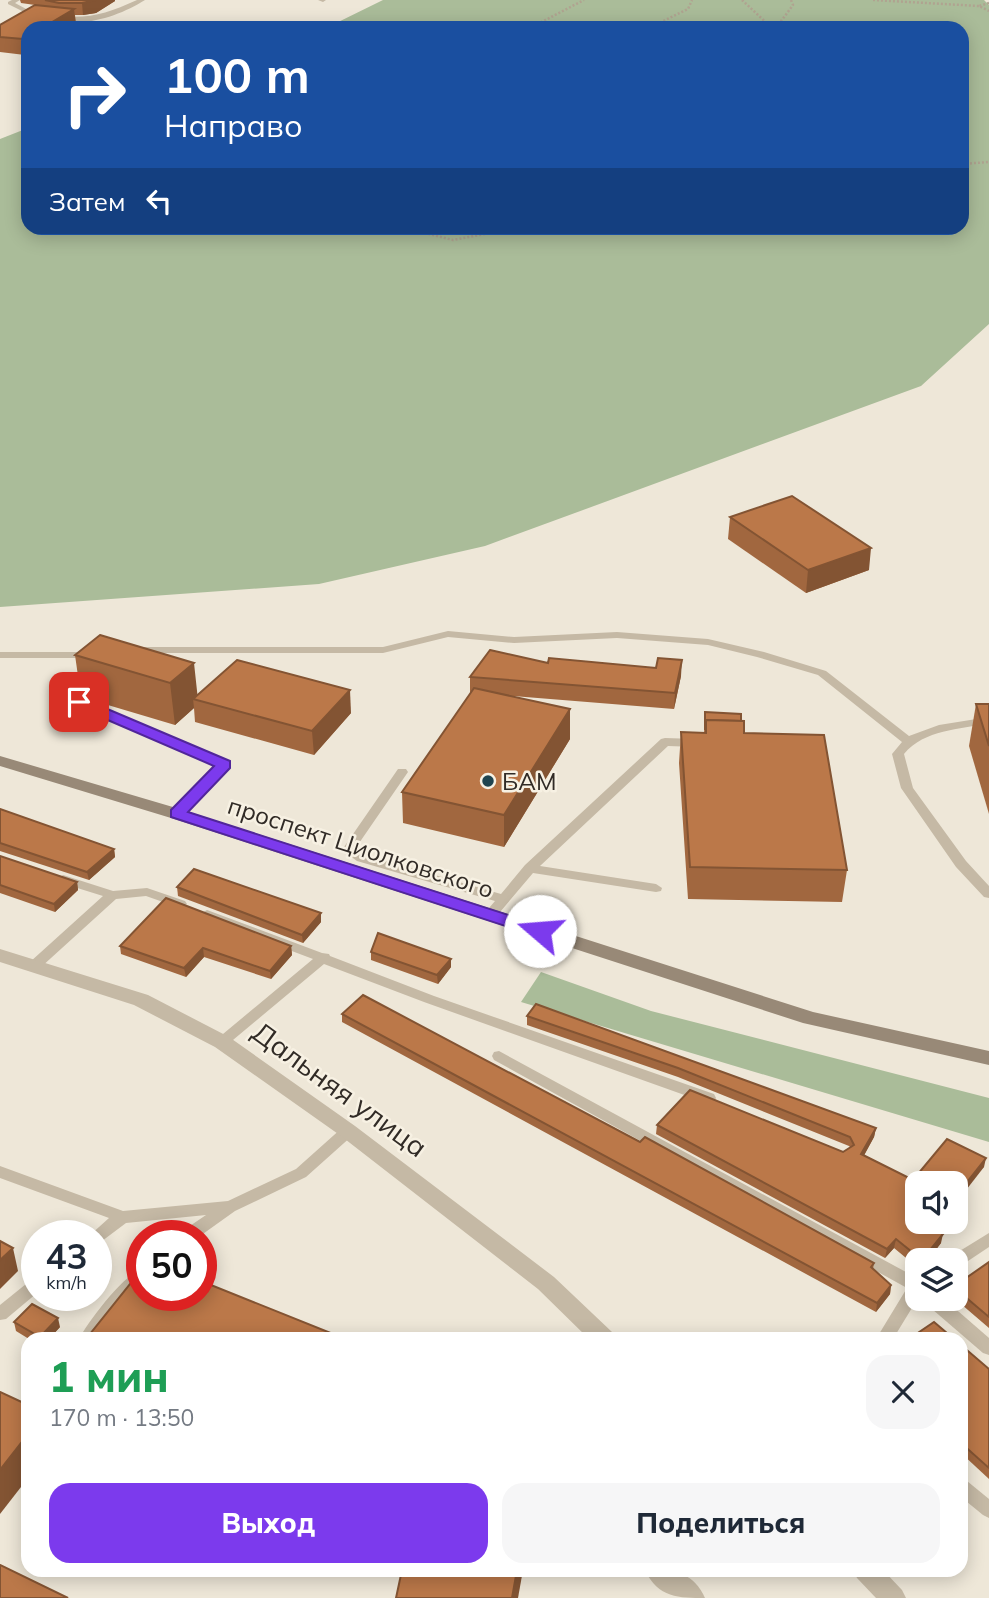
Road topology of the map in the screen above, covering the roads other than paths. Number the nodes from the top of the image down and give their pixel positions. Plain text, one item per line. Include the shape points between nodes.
1 (17, 0) edge
2 (142, 0) edge
3 (32, 17) junction
4 (43, 17) edge
5 (53, 18) edge
6 (25, 21) edge
7 (76, 21) edge
8 (89, 21) edge
9 (0, 655) edge
10 (79, 702) dead end
11 (989, 720) edge
12 (907, 740) junction
13 (716, 744) edge
14 (0, 761) edge
15 (402, 772) dead end
16 (177, 814) junction
17 (530, 867) junction
18 (50, 874) edge
19 (656, 888) dead end
20 (989, 894) edge
21 (112, 895) junction
22 (503, 899) junction
23 (490, 915) junction
24 (0, 955) edge
25 (324, 957) junction
26 (35, 965) junction
27 (222, 1042) junction
28 (499, 1056) dead end
29 (989, 1058) edge
30 (721, 1102) edge
31 (348, 1131) junction
32 (0, 1172) edge
33 (230, 1207) junction
34 (122, 1217) junction
35 (211, 1220) edge
36 (112, 1225) edge
37 (989, 1239) edge
38 (968, 1253) edge
39 (905, 1279) edge
40 (126, 1290) edge
41 (21, 1297) edge
42 (905, 1305) edge
43 (946, 1311) edge
44 (0, 1314) edge
45 (92, 1332) edge
46 (597, 1332) edge
47 (888, 1332) edge
48 (989, 1348) edge
49 (968, 1492) edge
50 (989, 1510) edge
51 (666, 1577) edge
52 (873, 1577) edge
53 (692, 1598) edge
54 (893, 1598) edge

1 - 3 lane via 10,3
2 - 8 lane
3 - 4 lane
3 - 6 lane
5 - 7 lane
9 - 12 lane via 157,648 383,650 448,634 514,640 617,635 708,642 821,673
10 - 16 lane via 225,765
11 - 12 lane via 929,731
12 - 20 lane via 898,754 907,788 961,864
13 - 17 lane via 665,742
14 - 16 main road, проспект Циолковского
15 - 22 lane via 348,850 361,858
16 - 23 main road, проспект Циолковского
17 - 19 lane
17 - 22 lane
18 - 21 lane
21 - 25 lane via 147,892
21 - 26 lane
22 - 23 lane
23 - 29 main road, проспект Циолковского via 810,1018
24 - 26 street, Дальняя улица
25 - 27 lane
25 - 30 lane
26 - 27 street, Дальняя улица via 141,1000
27 - 31 street, Дальняя улица
28 - 39 lane
31 - 33 lane via 301,1173
31 - 46 street, Дальняя улица via 546,1283
32 - 34 lane
33 - 34 lane
33 - 35 lane
34 - 36 lane
37 - 38 lane
40 - 45 lane
41 - 44 lane
42 - 47 lane
43 - 48 lane
49 - 50 lane
51 - 53 street
52 - 54 street

